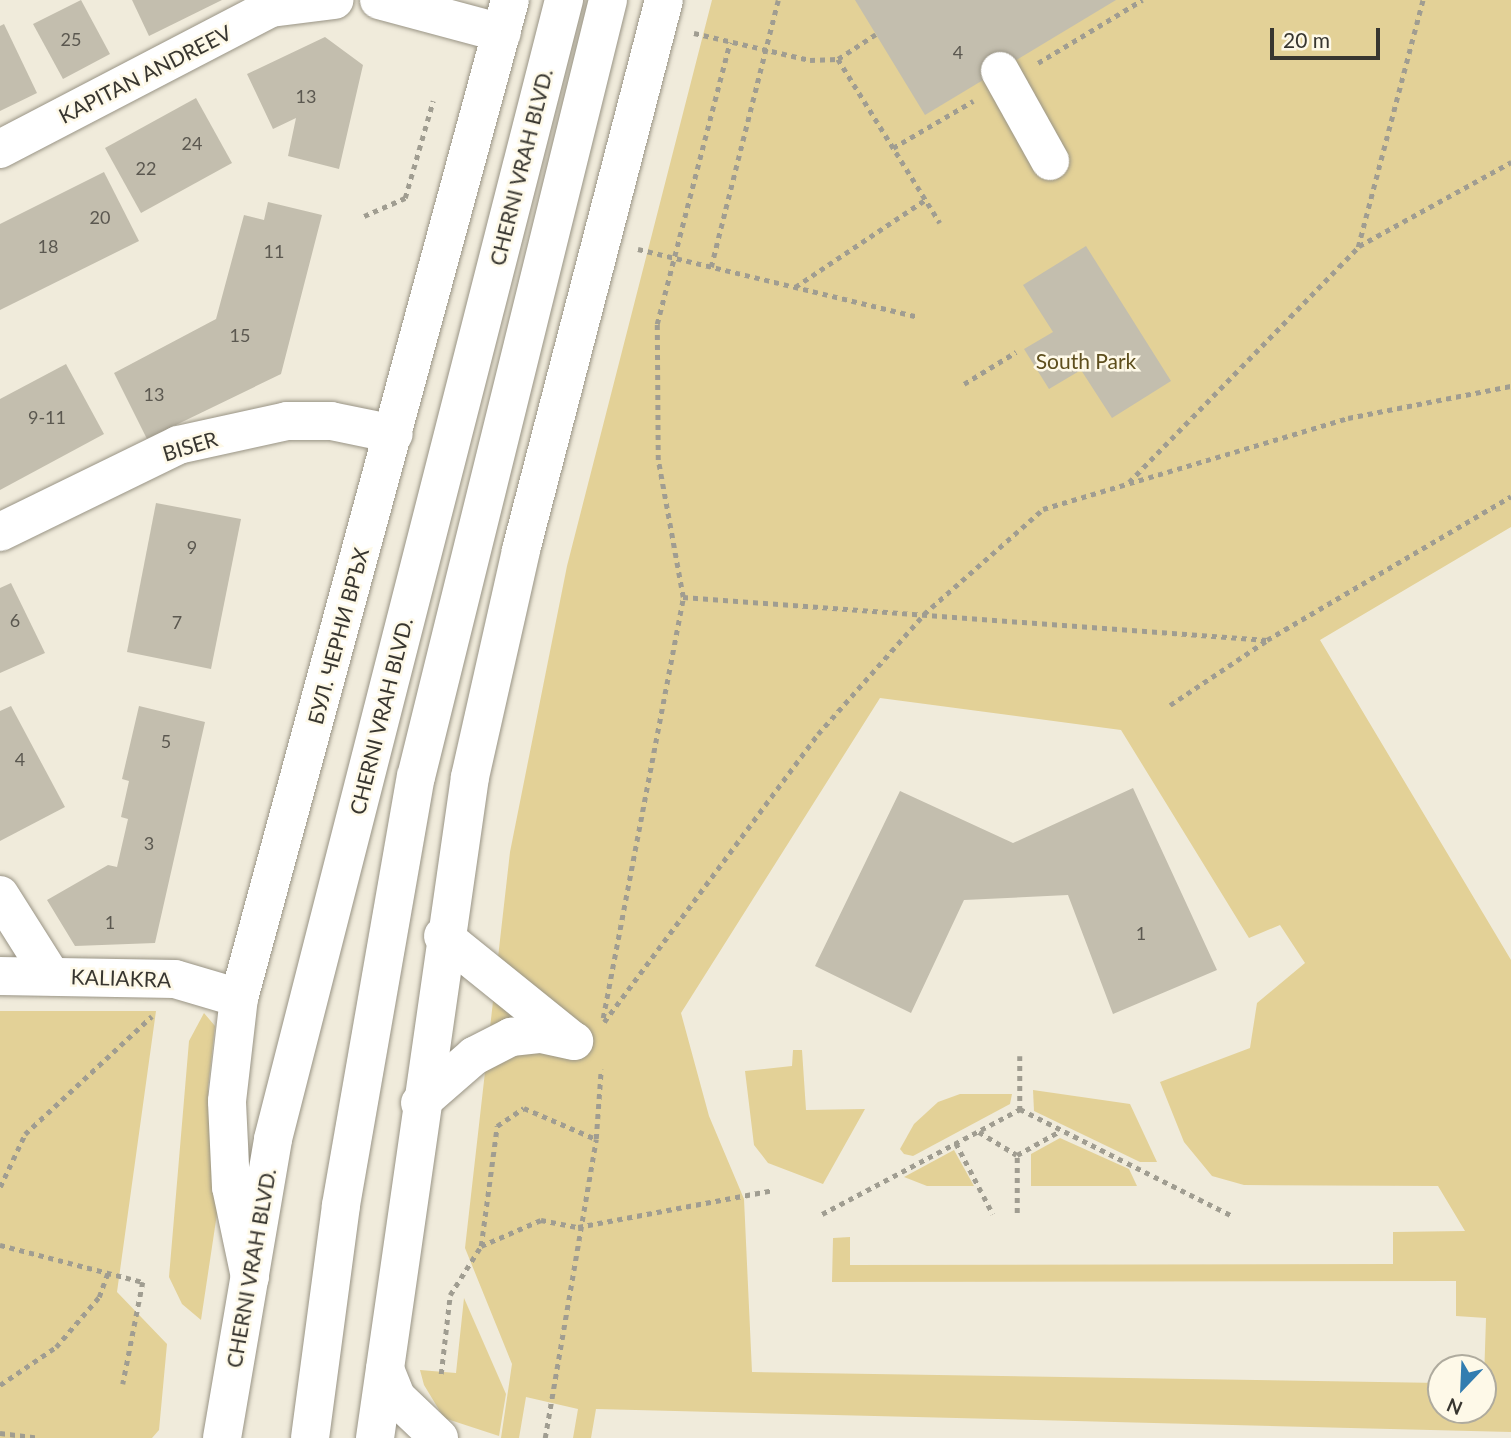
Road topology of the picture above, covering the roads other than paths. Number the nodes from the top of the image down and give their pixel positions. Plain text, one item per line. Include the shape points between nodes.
1 (334, 0) edge
2 (379, 0) edge
3 (564, 0) edge
4 (608, 0) edge
5 (664, 0) edge
6 (506, 16) edge
7 (1003, 76) road end
8 (0, 149) edge
9 (1050, 161) dead end
10 (394, 434) junction
11 (0, 532) edge
12 (0, 895) edge
13 (443, 936) junction
14 (0, 976) edge
15 (51, 976) junction
16 (239, 998) junction
17 (420, 1103) junction
18 (250, 1279) junction
19 (385, 1369) junction
20 (315, 1432) edge
21 (222, 1438) edge
22 (376, 1438) edge
23 (439, 1438) edge

1 - 8 main road, KAPITAN ANDREEV via 271,8
2 - 6 main road
3 - 18 main road, CHERNI VRAH BLVD. via 273,1139
4 - 20 main road via 416,777 341,1205
5 - 13 main road via 521,550 470,778
6 - 10 main road, БУЛ. ЧЕРНИ ВРЪХ
7 - 9 main road
10 - 11 main road, BISER via 331,421 287,421 178,445
10 - 16 main road, БУЛ. ЧЕРНИ ВРЪХ
12 - 15 main road
13 - 17 main road
13 - 17 main road via 574,1041 541,1034 510,1037 474,1056
14 - 15 main road, KALIAKRA
15 - 16 main road, KALIAKRA via 175,979
16 - 18 main road, БУЛ. ЧЕРНИ ВРЪХ via 227,1101 231,1187
17 - 19 main road
18 - 21 main road, CHERNI VRAH BLVD.
19 - 22 main road
19 - 23 main road via 405,1409

